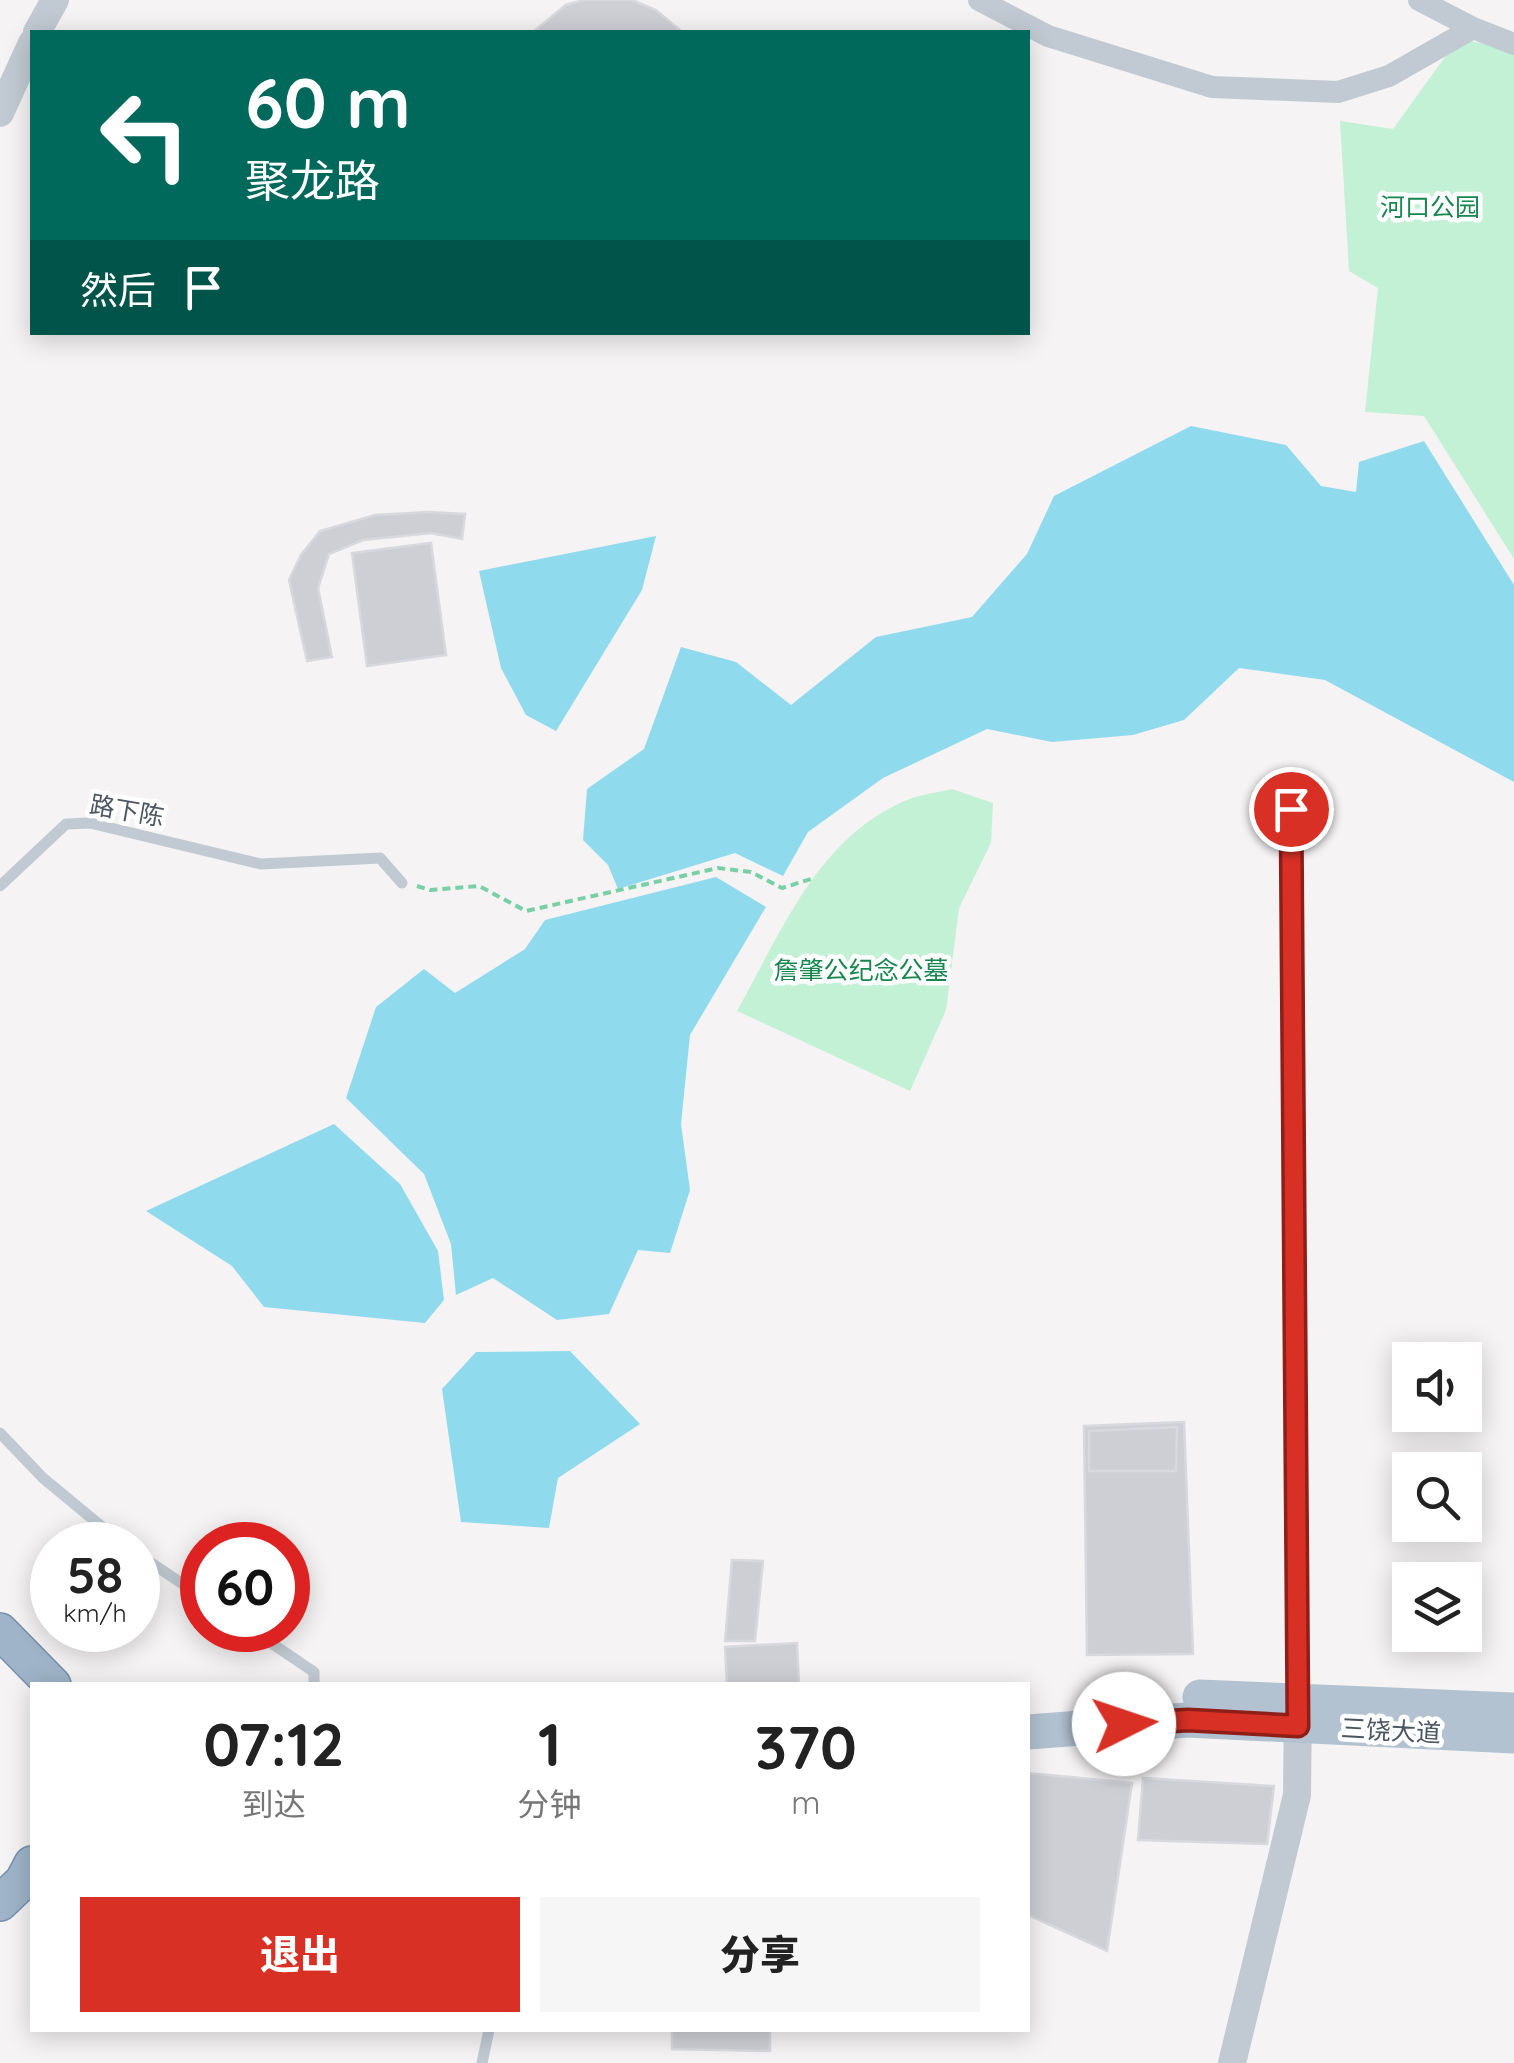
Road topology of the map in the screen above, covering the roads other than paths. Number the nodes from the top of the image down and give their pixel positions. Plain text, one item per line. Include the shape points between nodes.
1 (55, 0) edge
2 (980, 0) edge
3 (1419, 0) edge
4 (1472, 28) junction
5 (39, 30) edge
6 (1514, 44) edge
7 (30, 47) edge
8 (0, 114) edge
9 (1291, 809) dead end
10 (402, 883) road end
11 (0, 886) edge
12 (0, 1433) edge
13 (96, 1522) edge
14 (0, 1631) edge
15 (284, 1652) edge
16 (18, 1673) edge
17 (44, 1682) edge
18 (314, 1682) edge
19 (1030, 1709) edge
20 (1514, 1710) edge
21 (1298, 1713) junction
22 (1030, 1732) edge
23 (1514, 1736) edge
24 (24, 1886) edge
25 (0, 1922) edge
26 (489, 2032) edge
27 (482, 2063) edge
28 (1232, 2063) edge

1 - 5 street
2 - 4 street via 1048,36 1212,88 1338,92 1390,76
3 - 4 street
4 - 6 street
7 - 8 street
9 - 21 street
10 - 11 lane, 路下陈 via 380,858 261,864 90,823 66,824
12 - 13 lane
14 - 16 highway
15 - 18 lane via 314,1672
16 - 17 highway
19 - 21 main road, 三饶大道 via 1190,1697
20 - 21 main road, 三饶大道
21 - 22 main road, 三饶大道
21 - 23 main road, 三饶大道
21 - 28 street via 1297,1794
24 - 25 highway
26 - 27 lane

